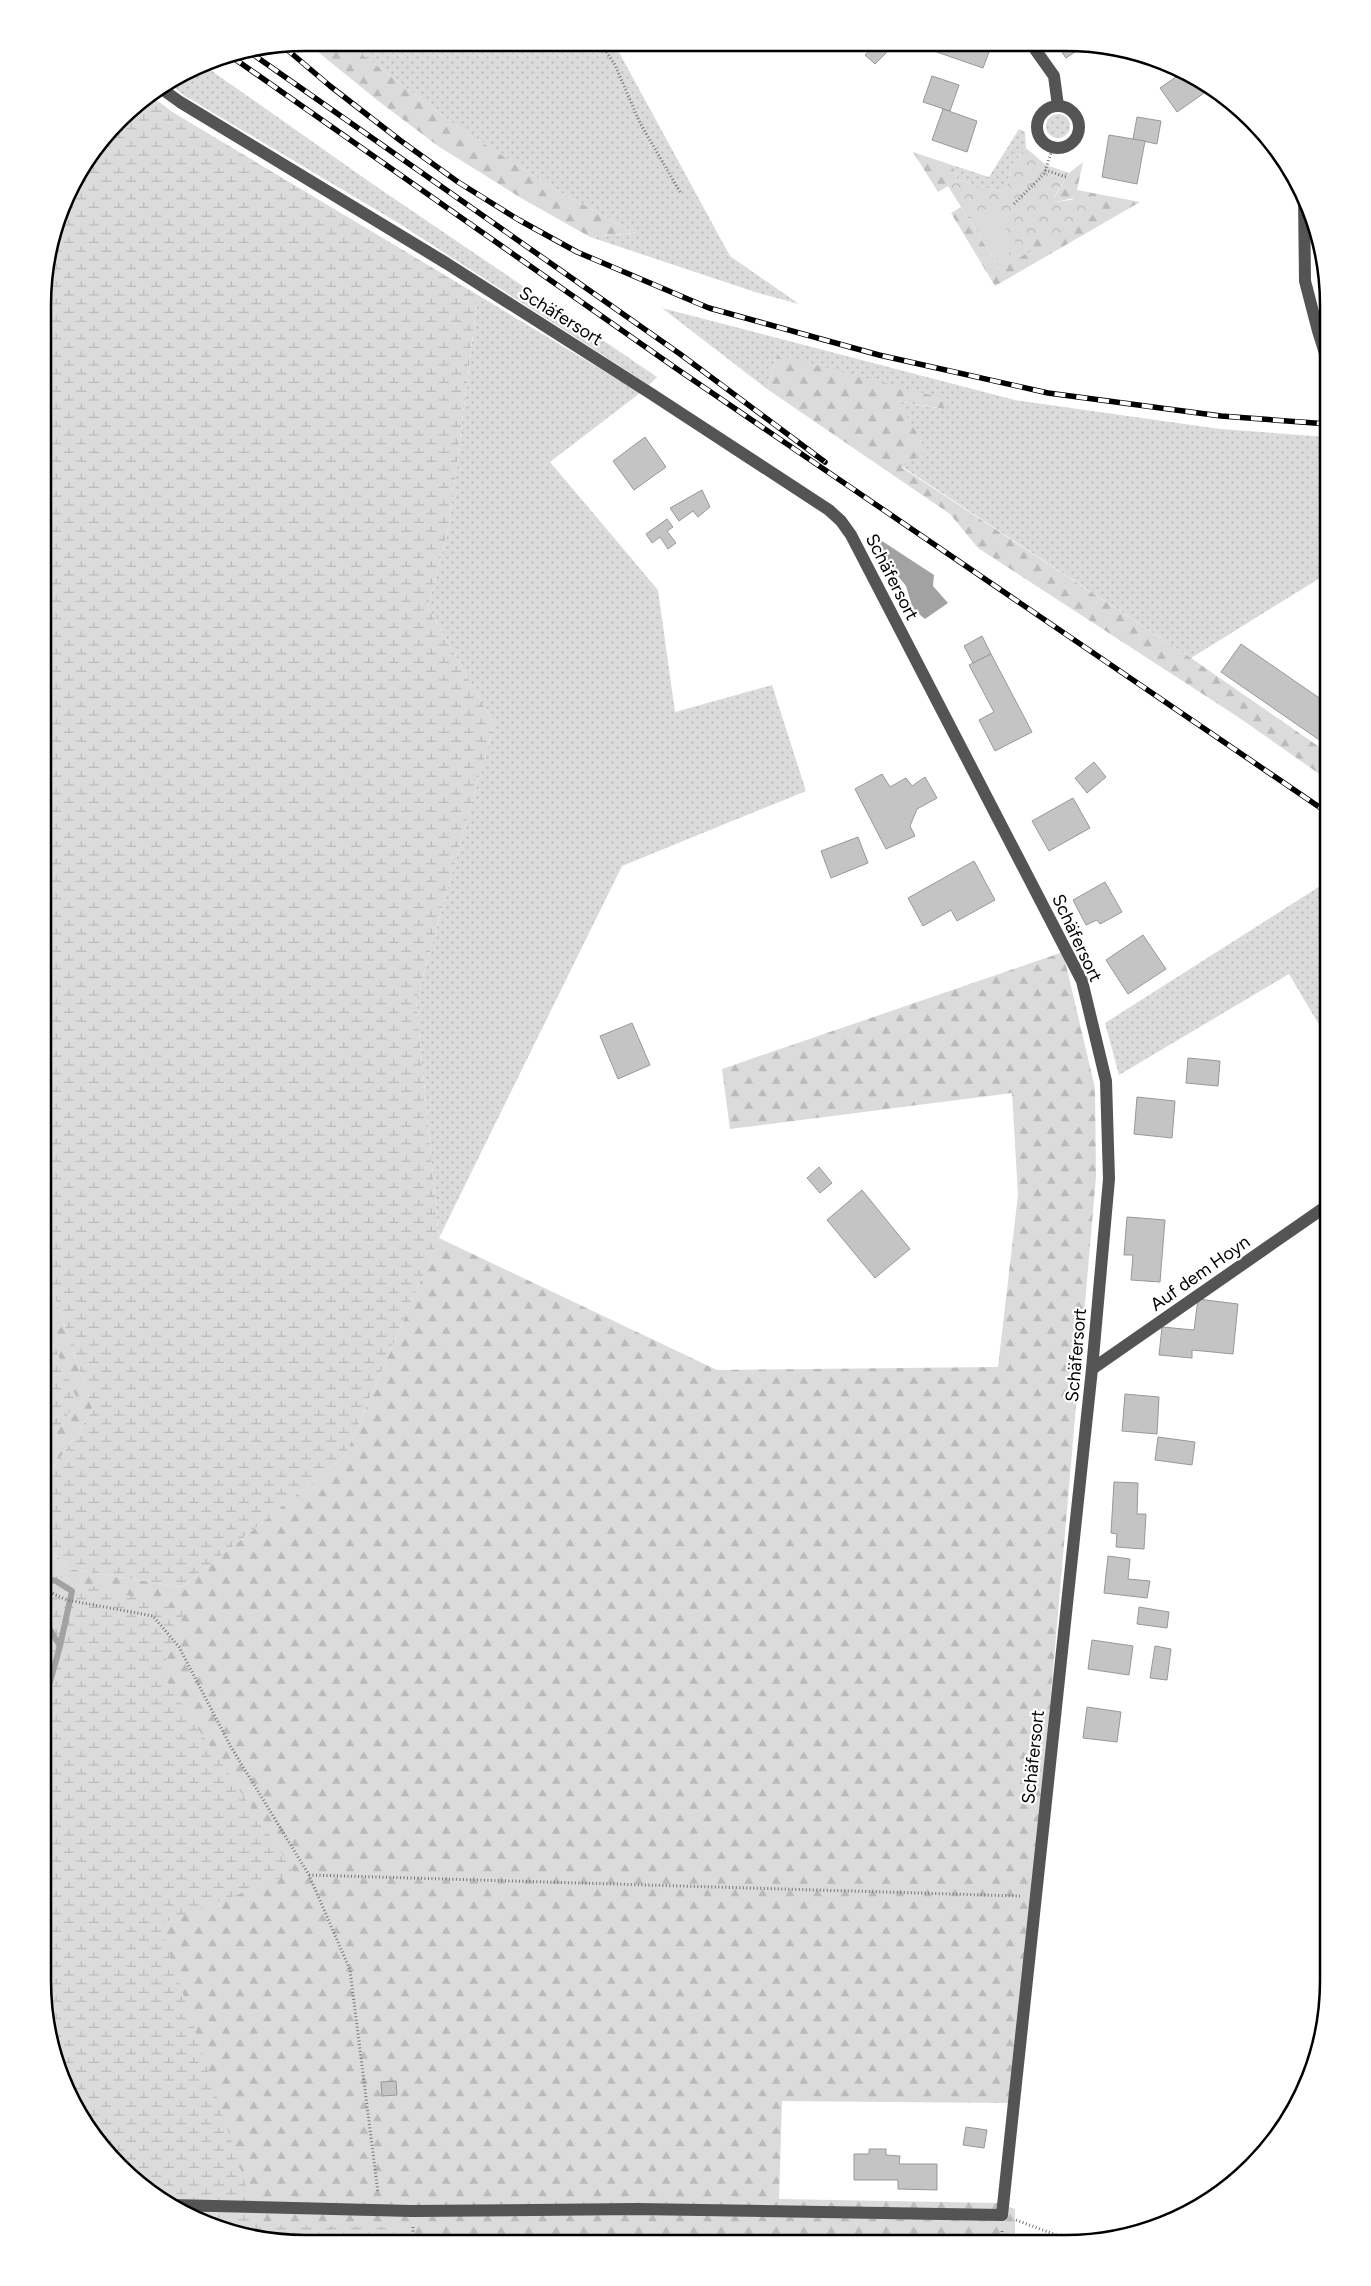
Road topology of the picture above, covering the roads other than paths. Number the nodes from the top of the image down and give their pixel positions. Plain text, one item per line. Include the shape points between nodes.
1 (1036, 51) edge
2 (167, 92) edge
3 (1058, 106) junction
4 (1305, 219) edge
5 (1320, 337) edge
6 (1320, 1211) edge
7 (1092, 1369) junction
8 (186, 2205) edge

1 - 3 street via 1054,76
2 - 7 street, Schäfersort via 642,388 841,521 1082,981 1106,1081 1109,1179
3 - 3 street via 1074,113 1079,129 1076,138 1062,147 1045,144 1037,129 1042,112
4 - 5 street via 1306,281
6 - 7 street, Auf dem Hoyn
7 - 8 street, Schäfersort via 1002,2215 637,2209 412,2211

